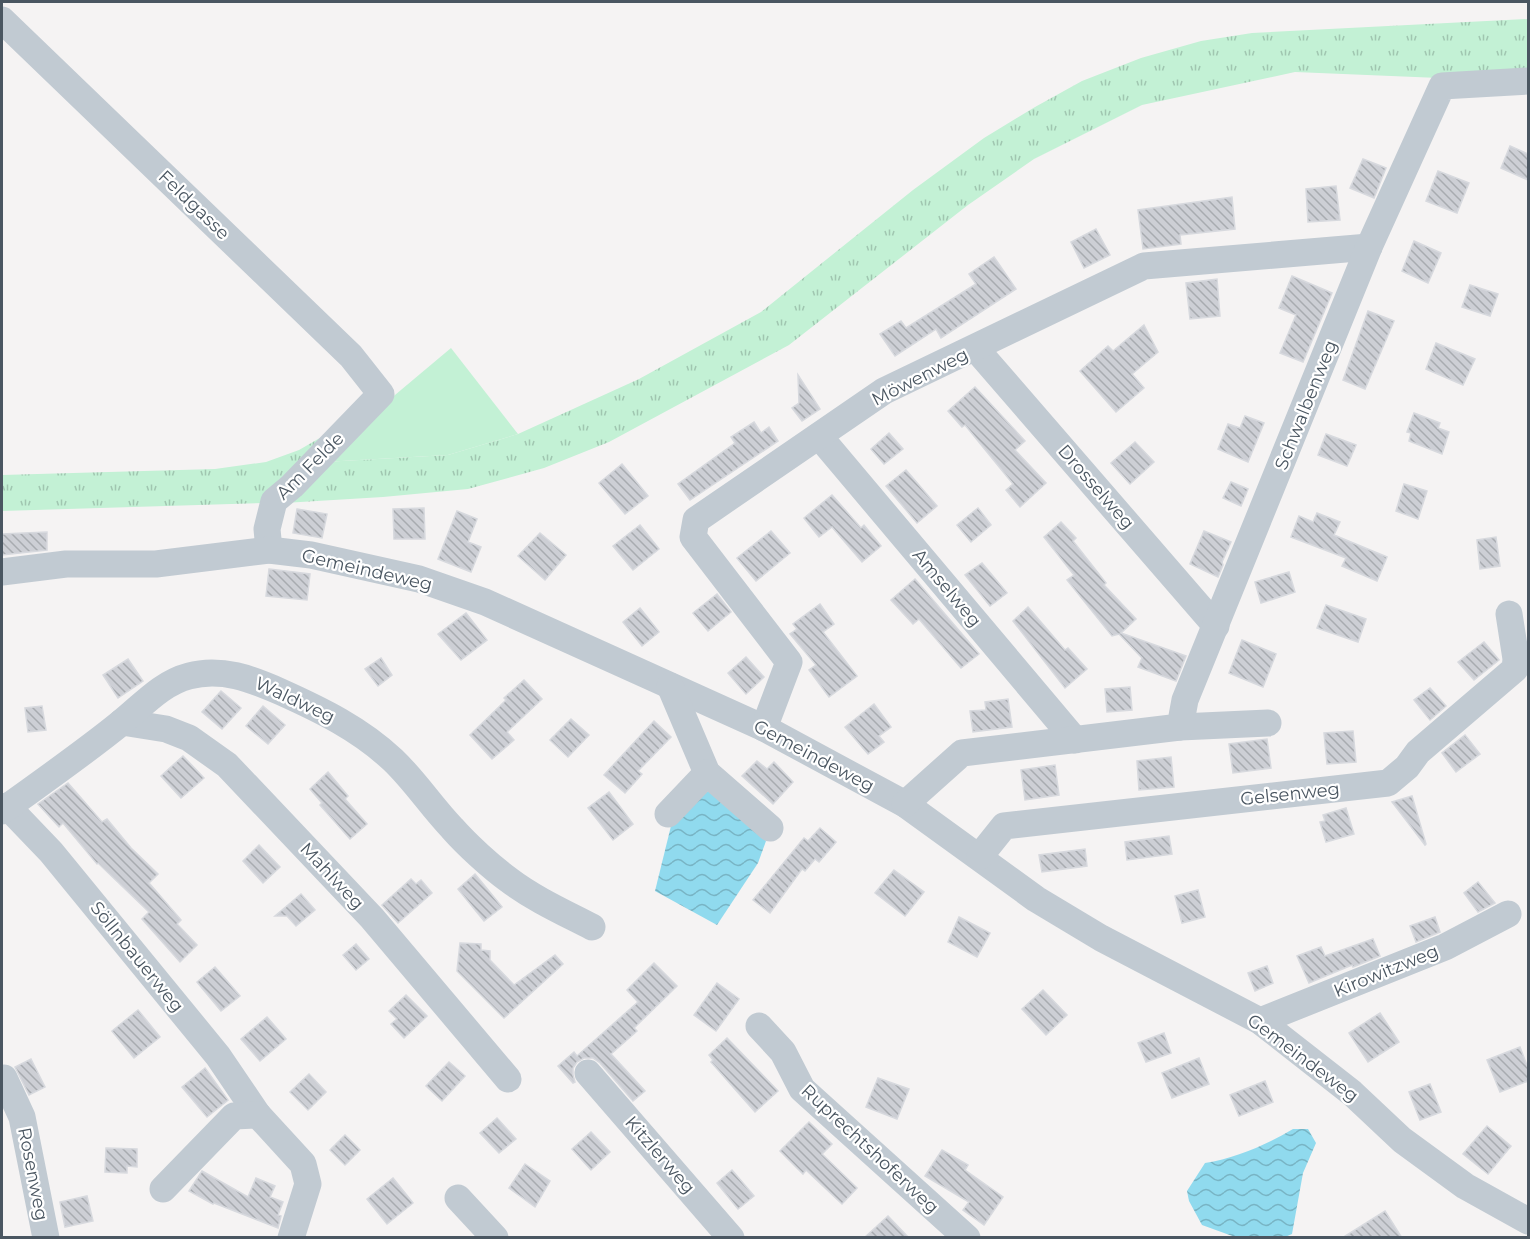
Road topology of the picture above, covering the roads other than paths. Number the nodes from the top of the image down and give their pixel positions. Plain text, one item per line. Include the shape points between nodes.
1 (2, 20) edge
2 (1528, 81) edge
3 (1370, 247) junction
4 (976, 349) junction
5 (381, 394) joint
6 (819, 436) junction
7 (269, 550) junction
8 (2, 572) edge
9 (1509, 614) dead end
10 (1216, 626) junction
11 (670, 686) junction
12 (122, 722) junction
13 (1268, 723) dead end
14 (1180, 727) junction
15 (764, 728) junction
16 (1075, 740) junction
17 (707, 773) junction
18 (905, 804) junction
19 (4, 808) edge
20 (668, 814) dead end
21 (770, 828) dead end
22 (980, 856) junction
23 (1508, 914) dead end
24 (592, 927) dead end
25 (1260, 1021) junction
26 (759, 1026) dead end
27 (588, 1073) dead end
28 (4, 1078) dead end
29 (508, 1079) dead end
30 (258, 1114) junction
31 (163, 1189) dead end
32 (458, 1198) dead end
33 (1528, 1221) edge
34 (46, 1238) edge
35 (291, 1238) edge
36 (495, 1238) edge
37 (731, 1238) edge
38 (967, 1238) edge

1 - 5 street, Feldgasse via 351,356
2 - 3 street, Schwalbenweg via 1442,86
3 - 4 street, Möwenweg via 1144,266
3 - 10 street, Schwalbenweg
4 - 6 street, Möwenweg via 884,391
4 - 10 street, Drosselweg
5 - 7 street, Am Felde via 274,501 267,529
6 - 15 street, Möwenweg via 696,520 693,537 789,662
6 - 16 street, Amselweg
7 - 8 street, Gemeindeweg via 156,564 66,564
7 - 11 street, Gemeindeweg via 311,555 419,579 485,602
9 - 22 street, Gelsenweg via 1515,669 1418,752 1388,783 1004,826
10 - 14 street, Schwalbenweg via 1185,700
11 - 15 street, Gemeindeweg
11 - 17 street
12 - 19 street, Waldweg
12 - 24 street, Waldweg via 157,692 189,676 228,673 255,680 329,713 370,741 417,784 452,829 510,881
12 - 29 street, Mahlweg via 166,729 189,738 227,765 372,918
13 - 14 street
14 - 16 street
15 - 18 street, Gemeindeweg
16 - 18 street via 962,753
17 - 20 street
17 - 21 street
18 - 22 street, Gemeindeweg
19 - 30 street, Söllnbauerweg via 51,852 211,1047
22 - 25 street, Gemeindeweg via 1036,899 1101,938
23 - 25 street, Kirowitzweg via 1445,947
25 - 33 street, Gemeindeweg via 1352,1093 1411,1147 1465,1186
26 - 38 street, Ruprechtshoferweg via 783,1052 802,1089
27 - 37 street, Kitzlerweg
28 - 34 street, Rosenweg via 22,1117
30 - 31 street via 234,1116
30 - 35 street, Söllnbauerweg via 303,1164 308,1184
32 - 36 street

